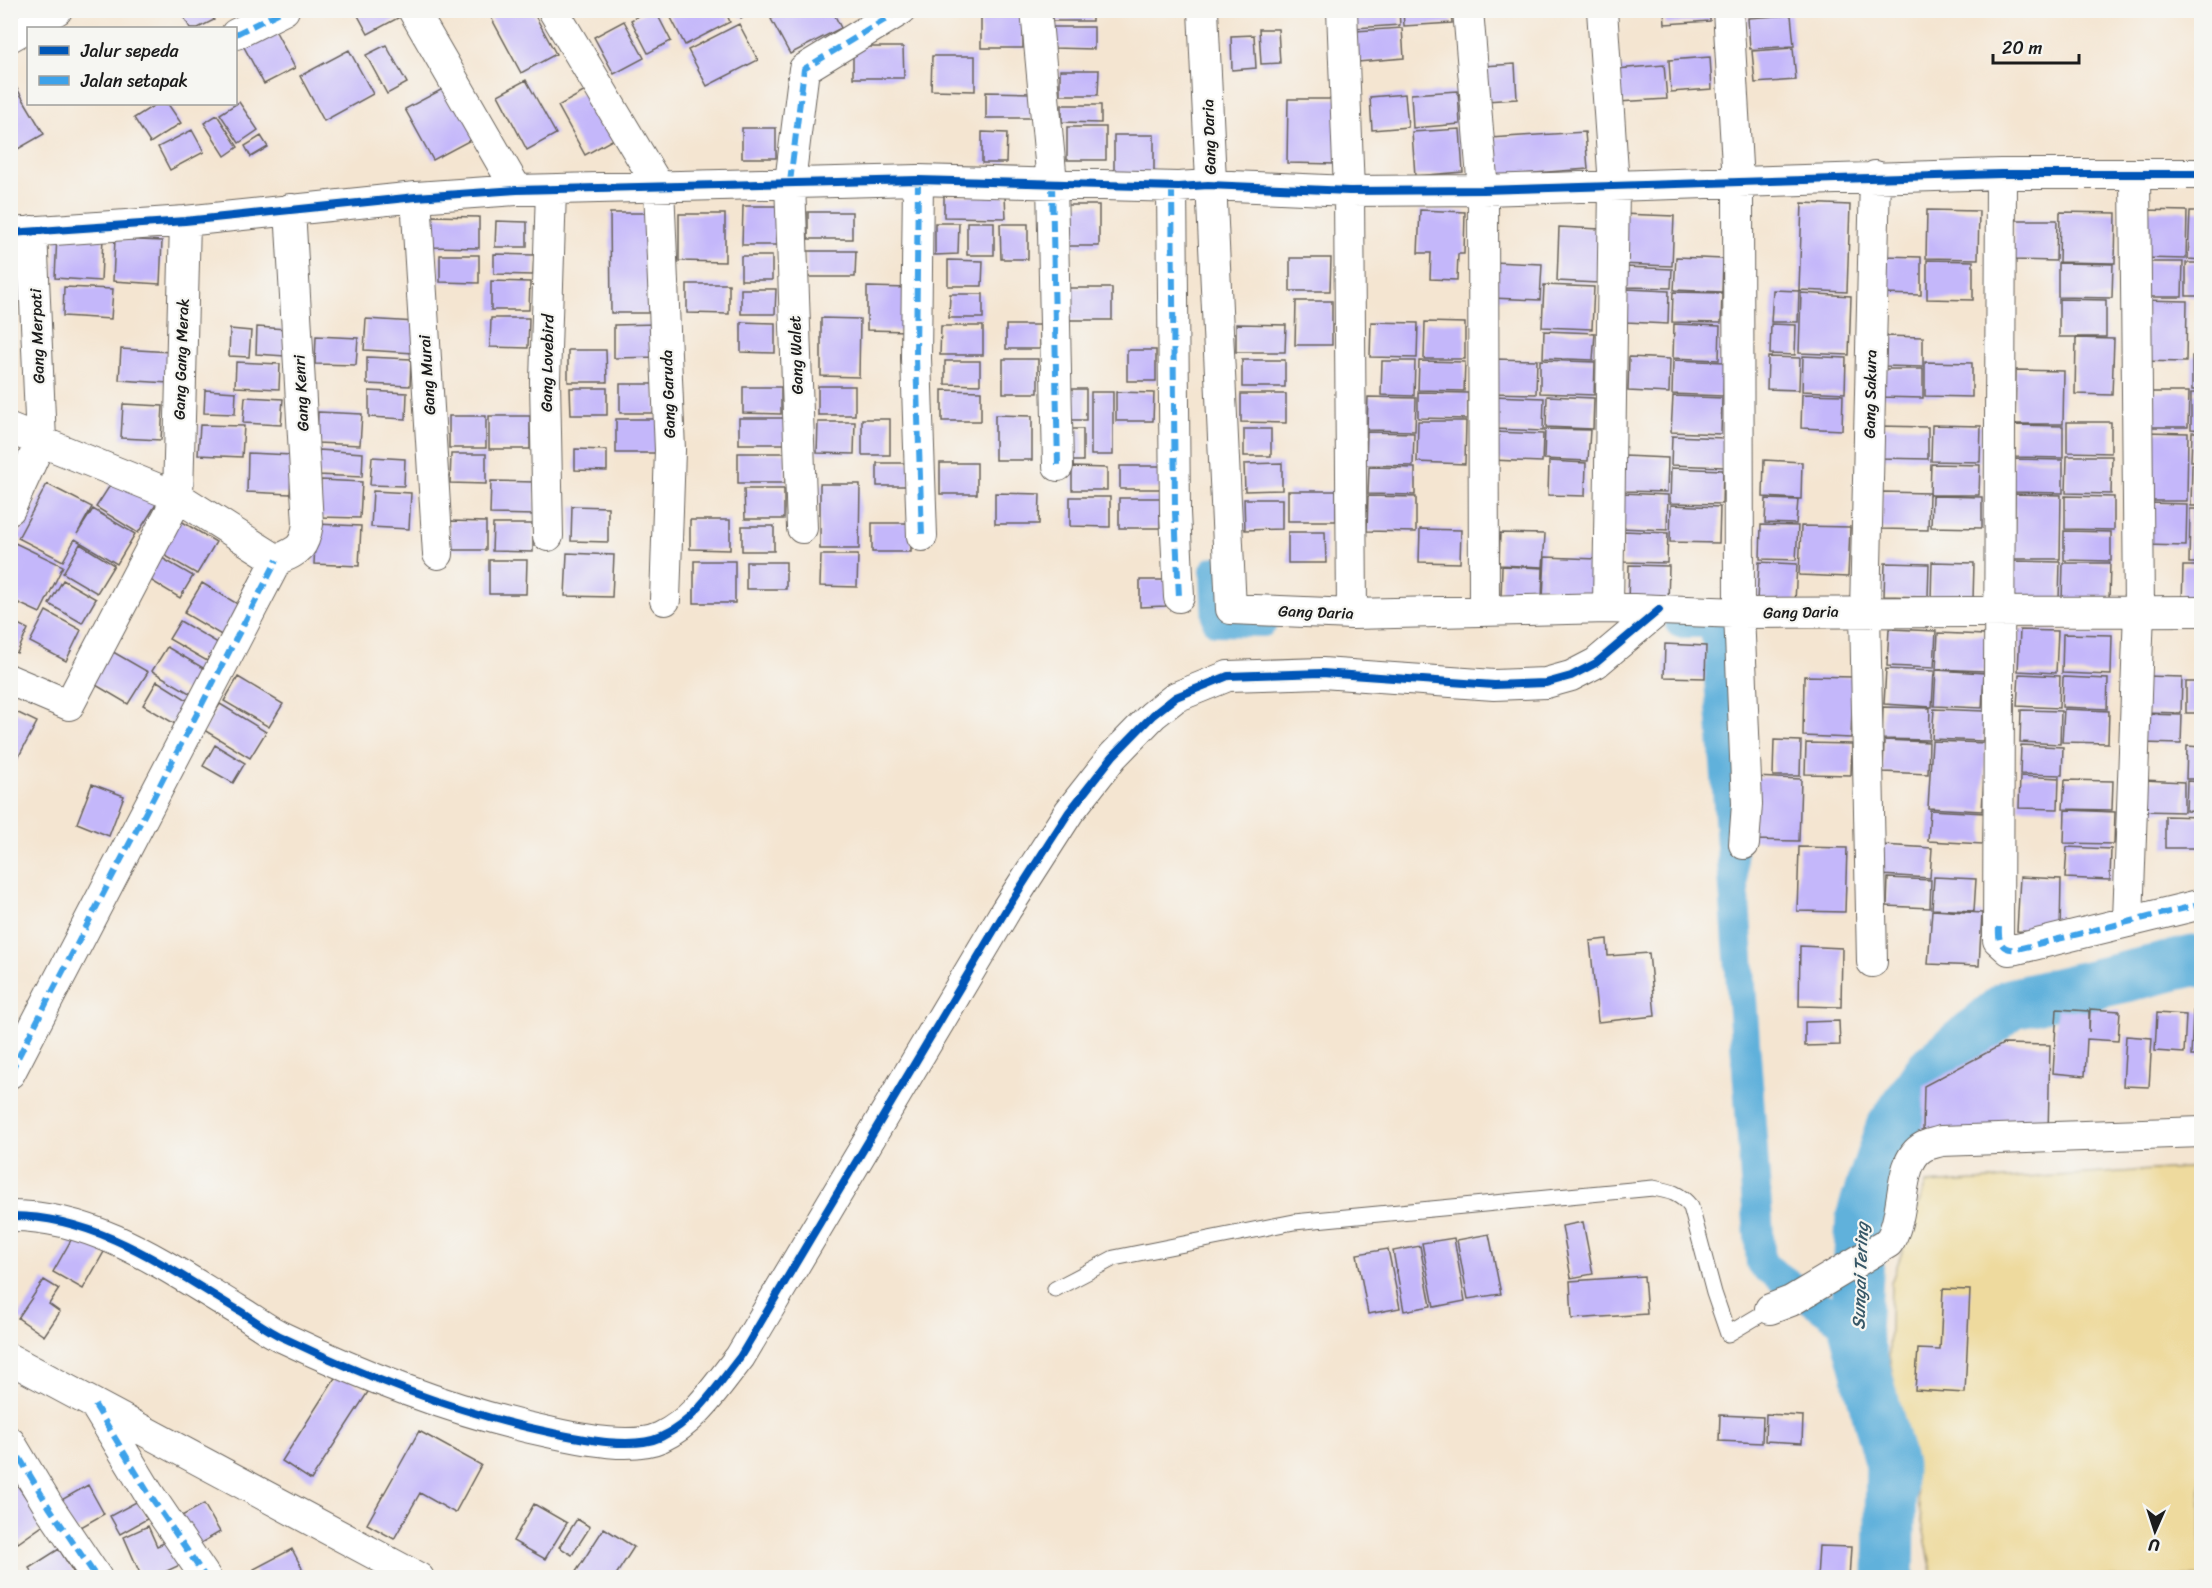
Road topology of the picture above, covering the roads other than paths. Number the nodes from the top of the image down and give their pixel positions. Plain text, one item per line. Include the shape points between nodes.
1 (57, 10) edge
2 (284, 10) edge
3 (413, 10) edge
4 (901, 10) edge
5 (1036, 10) edge
6 (1203, 10) edge
7 (1342, 10) edge
8 (1468, 10) edge
9 (1602, 10) edge
10 (1728, 10) edge
11 (565, 14) edge
12 (27, 27) edge
13 (27, 27) edge
14 (237, 34) edge
15 (10, 37) edge
16 (2001, 174) junction
17 (2135, 174) junction
18 (2202, 174) edge
19 (1875, 176) junction
20 (918, 180) junction
21 (790, 182) junction
22 (1052, 183) junction
23 (1738, 183) junction
24 (1209, 185) junction
25 (1614, 186) junction
26 (659, 187) junction
27 (1175, 187) junction
28 (517, 190) junction
29 (550, 190) junction
30 (1483, 190) junction
31 (1349, 191) junction
32 (416, 197) junction
33 (290, 209) junction
34 (184, 221) junction
35 (21, 232) edge
36 (10, 429) edge
37 (41, 441) junction
38 (1058, 466) dead end
39 (178, 497) junction
40 (10, 509) edge
41 (802, 528) dead end
42 (548, 536) dead end
43 (922, 536) dead end
44 (438, 554) dead end
45 (277, 560) junction
46 (1179, 597) dead end
47 (665, 600) dead end
48 (1608, 608) junction
49 (1484, 610) junction
50 (2139, 610) junction
51 (1865, 611) junction
52 (2202, 611) edge
53 (1739, 613) junction
54 (2000, 613) junction
55 (1352, 614) junction
56 (1654, 615) junction
57 (10, 680) edge
58 (1744, 844) dead end
59 (2202, 904) edge
60 (2128, 920) junction
61 (1872, 962) dead end
62 (10, 1073) edge
63 (2202, 1132) edge
64 (10, 1216) edge
65 (1055, 1289) dead end
66 (1770, 1309) joint
67 (10, 1359) edge
68 (95, 1405) junction
69 (10, 1442) edge
70 (97, 1578) edge
71 (206, 1578) edge
72 (419, 1578) edge

1 - 13 street
2 - 14 street
3 - 28 street
4 - 21 street, Gang Walet via 804,69
5 - 22 street
6 - 24 street, Gang Daria
7 - 31 street
8 - 30 street
9 - 25 street
10 - 23 street
11 - 26 street
12 - 15 street
16 - 17 street
16 - 19 street
16 - 54 street
17 - 18 street
17 - 50 street
19 - 23 street
19 - 51 street, Gang Sakura
20 - 21 street
20 - 22 street
20 - 43 street via 916,358
21 - 26 street
21 - 41 street, Gang Walet
22 - 27 street
22 - 38 street
23 - 25 street
23 - 53 street
24 - 27 street
24 - 31 street
24 - 55 street, Gang Daria via 1230,608
25 - 30 street
25 - 48 street
26 - 29 street
26 - 47 street, Gang Garuda via 670,450
27 - 46 street via 1175,500
28 - 29 street
28 - 32 street
29 - 42 street, Gang Lovebird via 545,381
30 - 31 street
30 - 49 street
31 - 55 street
32 - 33 street
32 - 44 street, Gang Murai
33 - 34 street
33 - 45 street, Gang Kenri via 308,524 301,548
34 - 35 street
34 - 39 street, Gang Gang Merak
35 - 37 street, Gang Merpati
36 - 37 street
37 - 39 street
37 - 40 street
39 - 45 street
39 - 57 street via 69,705
45 - 62 street
48 - 49 street, Gang Daria
48 - 56 street, Gang Daria
49 - 55 street, Gang Daria
50 - 52 street, Gang Daria
50 - 54 street, Gang Daria
50 - 60 street
51 - 53 street, Gang Daria
51 - 54 street, Gang Daria
51 - 61 street, Gang Sakura
53 - 56 street, Gang Daria
53 - 58 street via 1747,804
54 - 60 street via 1998,940 2009,950 2017,949
56 - 64 street via 1596,663 1571,676 1536,683 1494,685 1322,673 1228,676 1176,697 1153,715 1113,756 1069,812 1006,910 740,1357 696,1412 660,1437 633,1442 593,1441 516,1425 407,1392 282,1337 141,1251 83,1227
59 - 60 street
63 - 66 street via 1941,1141 1923,1147 1913,1155 1908,1167 1897,1228 1887,1243 1791,1301
65 - 66 lane via 1114,1258 1294,1222 1653,1188 1674,1192 1691,1207 1728,1334
67 - 68 street
68 - 71 street
68 - 72 street
69 - 70 street

